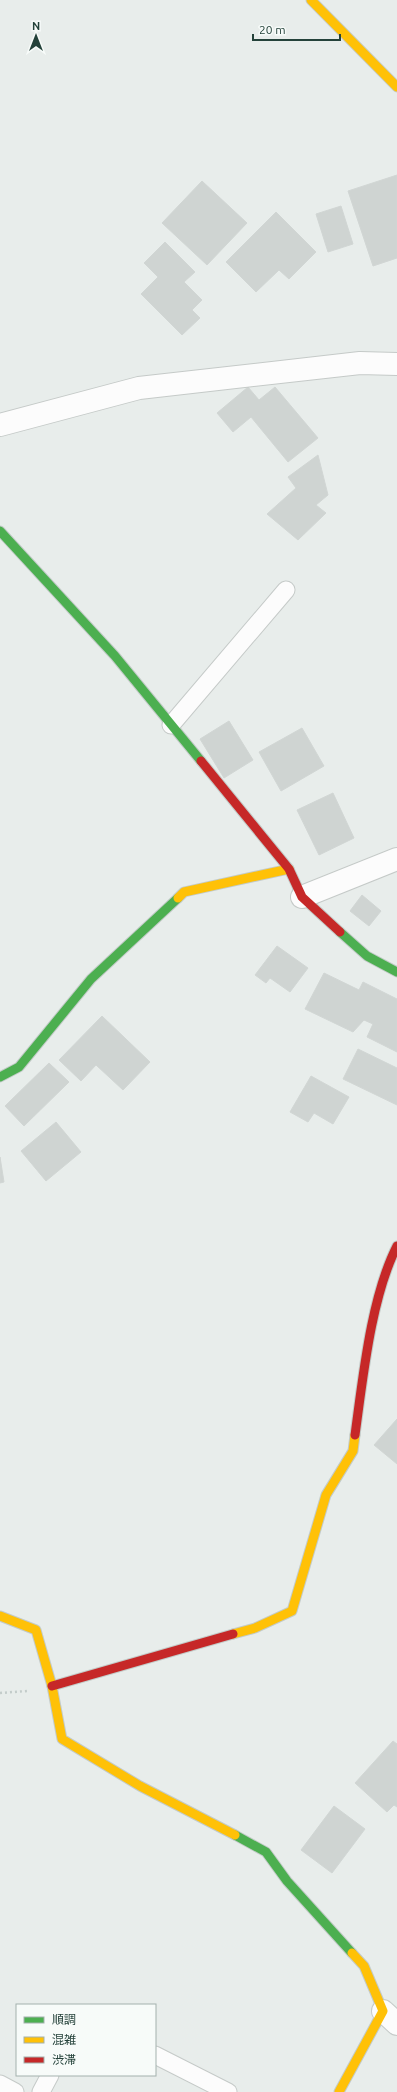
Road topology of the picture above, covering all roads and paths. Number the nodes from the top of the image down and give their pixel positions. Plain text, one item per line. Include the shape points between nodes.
1 (311, 0) edge
2 (397, 86) edge
3 (397, 364) edge
4 (0, 425) edge
5 (2, 536) edge
6 (286, 590) dead end
7 (171, 725) junction
8 (397, 860) edge
9 (289, 869) junction
10 (302, 897) junction
11 (397, 972) edge
12 (0, 1077) edge
13 (397, 1246) edge
14 (0, 1616) edge
15 (52, 1686) junction
16 (390, 2017) edge
17 (156, 2056) edge
18 (49, 2076) edge
19 (0, 2084) edge
20 (15, 2092) edge
21 (41, 2092) edge
22 (228, 2092) edge
23 (339, 2092) edge

1 - 2 street
3 - 4 street via 360,363 139,388
5 - 7 street via 115,656
6 - 7 lane
7 - 9 street
8 - 10 street
9 - 10 street
9 - 12 street via 184,892 91,979 19,1067
10 - 11 street via 367,956
13 - 15 street via 391,1258 376,1311 364,1369 353,1451 326,1495 292,1611 255,1628
14 - 15 street via 36,1630
15 - 16 street via 62,1739 140,1786 266,1852 287,1881 364,1966
16 - 23 street
17 - 22 lane
18 - 21 lane
19 - 20 lane

